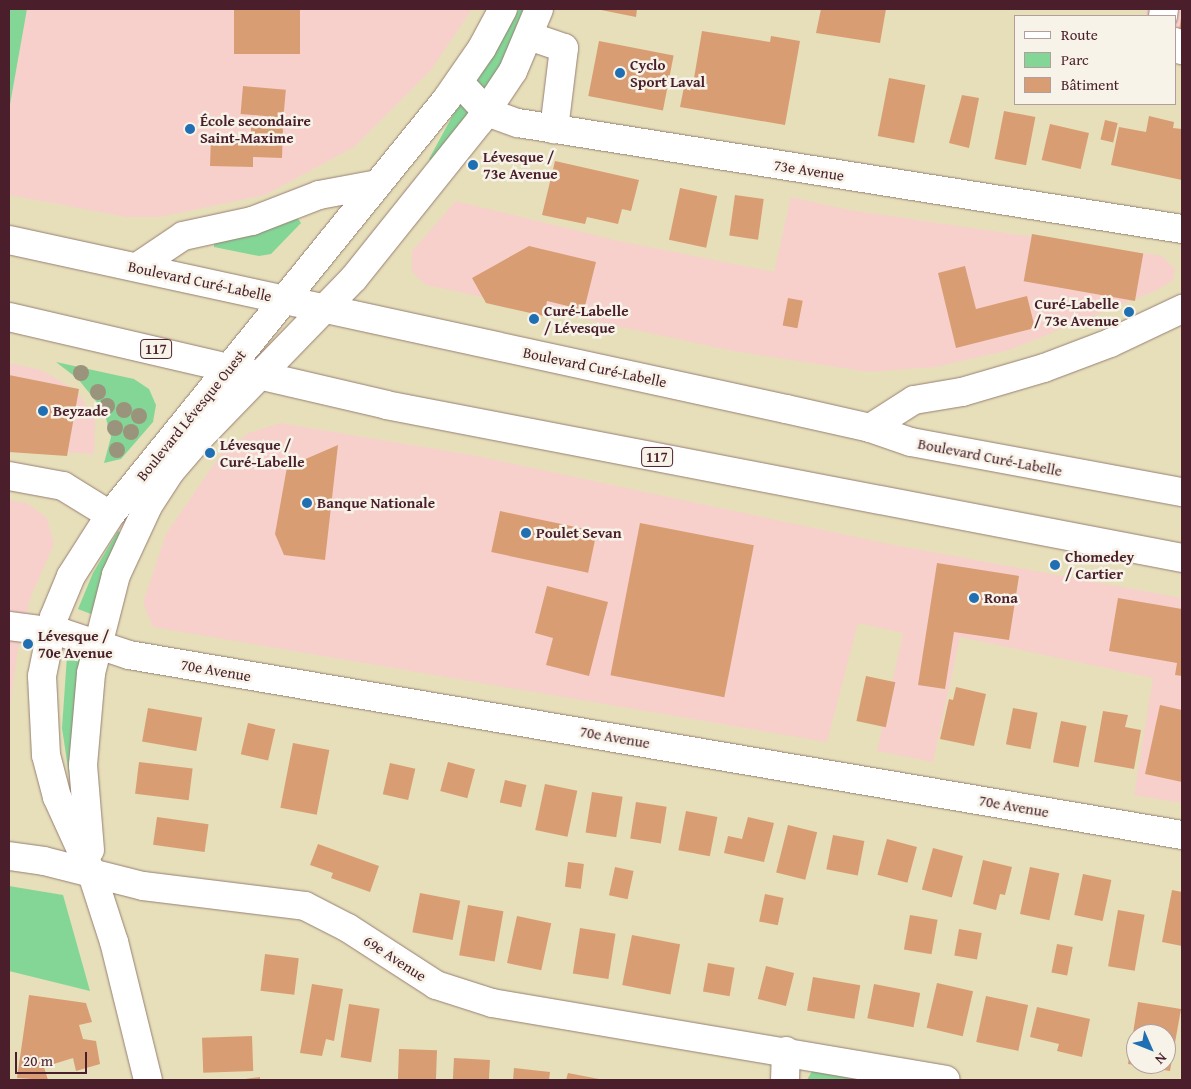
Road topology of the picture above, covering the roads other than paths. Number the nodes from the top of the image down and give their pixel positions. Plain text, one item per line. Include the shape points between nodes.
1 (503, 9) edge
2 (538, 9) edge
3 (528, 36) junction
4 (459, 82) junction
5 (486, 112) junction
6 (554, 129) junction
7 (378, 184) junction
8 (1179, 233) edge
9 (9, 240) edge
10 (137, 268) junction
11 (283, 300) junction
12 (326, 308) junction
13 (1182, 309) edge
14 (9, 317) edge
15 (230, 367) junction
16 (259, 375) junction
17 (870, 428) junction
18 (9, 476) edge
19 (1182, 492) edge
20 (110, 515) junction
21 (1182, 558) edge
22 (9, 626) edge
23 (50, 631) junction
24 (97, 643) junction
25 (1182, 835) edge
26 (9, 856) edge
27 (92, 874) junction
28 (786, 1051) junction
29 (933, 1079) edge
30 (148, 1080) edge
31 (785, 1080) edge

1 - 4 street, Boulevard Lévesque Ouest
2 - 3 street, Boulevard Lévesque Ouest
3 - 5 street, Boulevard Lévesque Ouest via 509,77
3 - 6 street via 564,48
4 - 5 street, 73e Avenue
4 - 7 street, Boulevard Lévesque Ouest
5 - 6 street, 73e Avenue via 518,123
5 - 12 street, Boulevard Lévesque Ouest via 371,258
6 - 8 street, 73e Avenue
7 - 10 street via 319,195 252,221 183,236
7 - 11 street, Boulevard Lévesque Ouest
9 - 10 street, Boulevard Curé-Labelle
10 - 11 street, Boulevard Curé-Labelle
11 - 12 street, Boulevard Curé-Labelle
11 - 15 street, Boulevard Lévesque Ouest
12 - 16 street, Boulevard Lévesque Ouest
12 - 17 street, Boulevard Curé-Labelle
13 - 17 street via 1110,343 1044,368 970,390 914,400
14 - 15 street, 117
15 - 16 street, 117
15 - 20 street, Boulevard Lévesque Ouest
16 - 21 street, 117 via 386,405
16 - 24 street, Boulevard Lévesque Ouest via 186,451 158,490 116,575
17 - 19 street, Boulevard Curé-Labelle via 911,442
18 - 20 street via 63,486
20 - 23 street, Boulevard Lévesque Ouest via 71,576
22 - 23 street, 70e Avenue
23 - 24 street, 70e Avenue
23 - 27 street, Boulevard Lévesque Ouest via 41,697 46,755 57,797
24 - 25 street, 70e Avenue via 129,655
24 - 27 street, Boulevard Lévesque Ouest via 87,703 83,765
26 - 27 street, 69e Avenue
27 - 28 street, 69e Avenue via 143,886 305,906 348,928 436,985 492,1003
27 - 30 street, Boulevard Lévesque Ouest via 127,990
28 - 29 street, 69e Avenue
28 - 31 street

